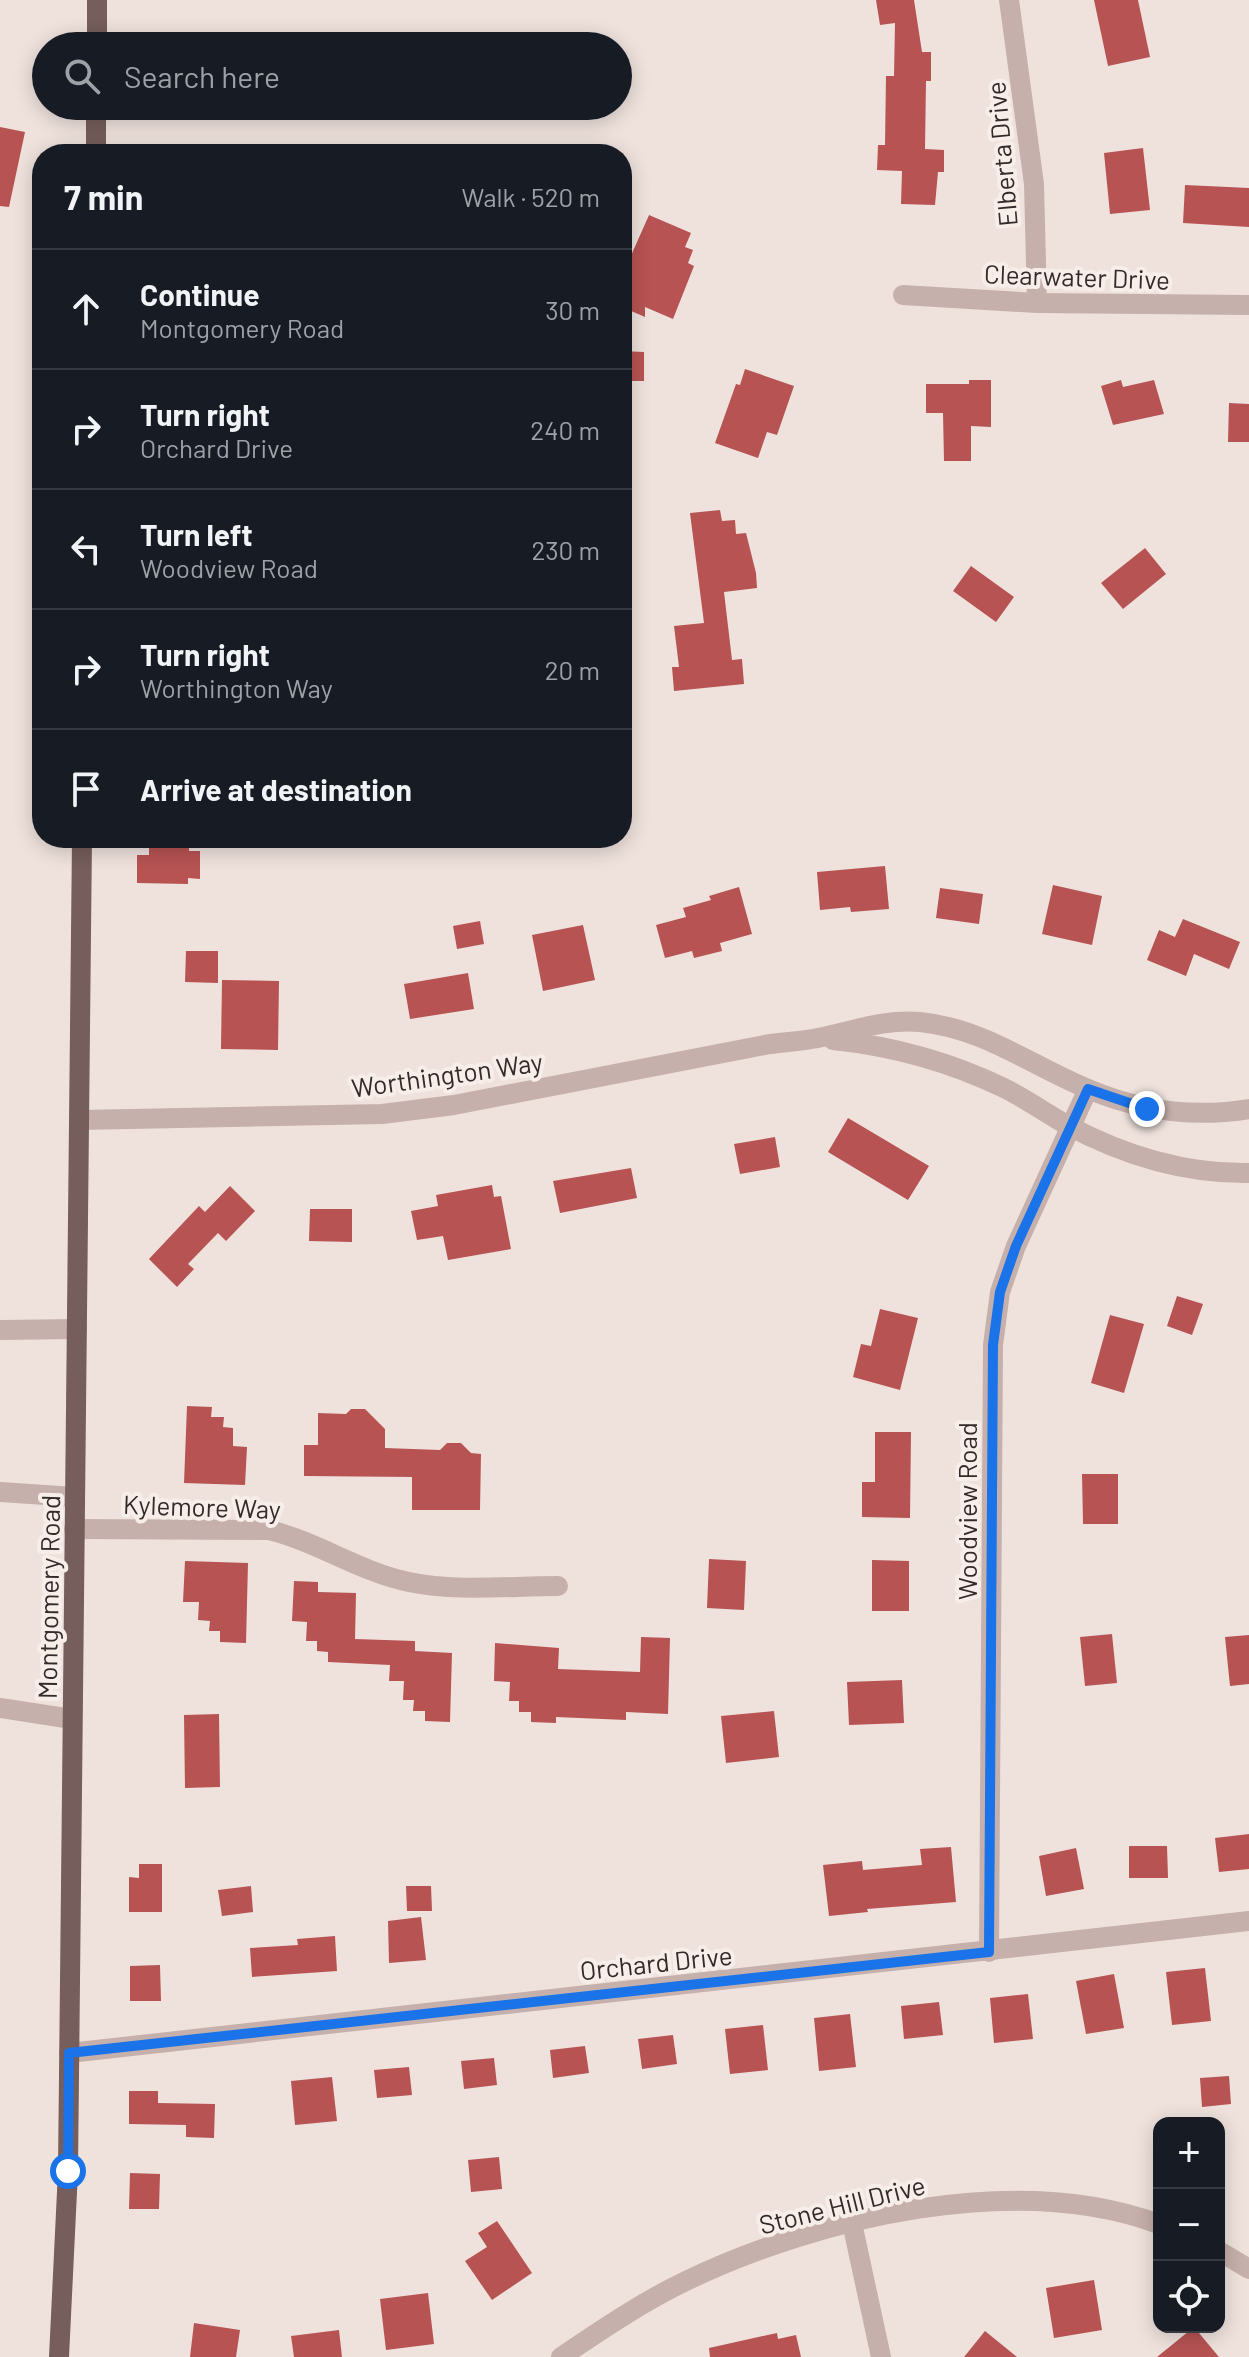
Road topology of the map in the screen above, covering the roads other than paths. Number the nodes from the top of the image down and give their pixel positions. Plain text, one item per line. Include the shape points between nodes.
1 (97, 0) edge
2 (1009, 0) edge
3 (97, 32) edge
4 (96, 120) edge
5 (96, 144) edge
6 (903, 295) dead end
7 (1037, 303) junction
8 (1249, 305) edge
9 (82, 848) edge
10 (818, 1038) junction
11 (1088, 1089) junction
12 (1249, 1109) edge
13 (80, 1120) junction
14 (1070, 1127) junction
15 (1249, 1173) edge
16 (77, 1329) junction
17 (0, 1330) edge
18 (0, 1492) edge
19 (75, 1497) junction
20 (74, 1529) junction
21 (558, 1586) dead end
22 (0, 1708) edge
23 (72, 1719) junction
24 (1249, 1921) edge
25 (989, 1952) junction
26 (69, 2053) junction
27 (852, 2223) junction
28 (1153, 2223) edge
29 (1225, 2255) edge
30 (1249, 2269) edge
31 (59, 2357) edge
32 (561, 2357) edge
33 (881, 2357) edge

1 - 3 main road
2 - 7 street, Elberta Drive via 1031,153
4 - 5 main road
6 - 7 street, Clearwater Drive
7 - 8 street, Clearwater Drive
9 - 13 main road, Montgomery Road
10 - 11 street, Worthington Way via 881,1022 921,1022 1016,1051
10 - 13 street, Worthington Way via 382,1114
10 - 14 street, Worthington Way via 908,1052 1003,1088
11 - 12 street, Worthington Way via 1147,1109
11 - 14 street, Woodview Road
13 - 16 main road, Montgomery Road
14 - 15 street, Worthington Way via 1184,1169
14 - 25 street, Woodview Road via 1016,1246 1000,1292 993,1345
16 - 17 street
16 - 19 main road, Montgomery Road
18 - 19 street
19 - 20 main road, Montgomery Road
20 - 21 street, Kylemore Way via 269,1530 300,1537 407,1582
20 - 23 main road, Montgomery Road
22 - 23 street
23 - 26 main road, Montgomery Road
24 - 25 street, Orchard Drive
25 - 26 street, Orchard Drive
26 - 31 main road, Montgomery Road
27 - 28 street, Stone Hill Drive via 936,2207 1015,2202 1082,2205
27 - 32 street, Stone Hill Drive via 790,2239 683,2282
27 - 33 street
29 - 30 street

